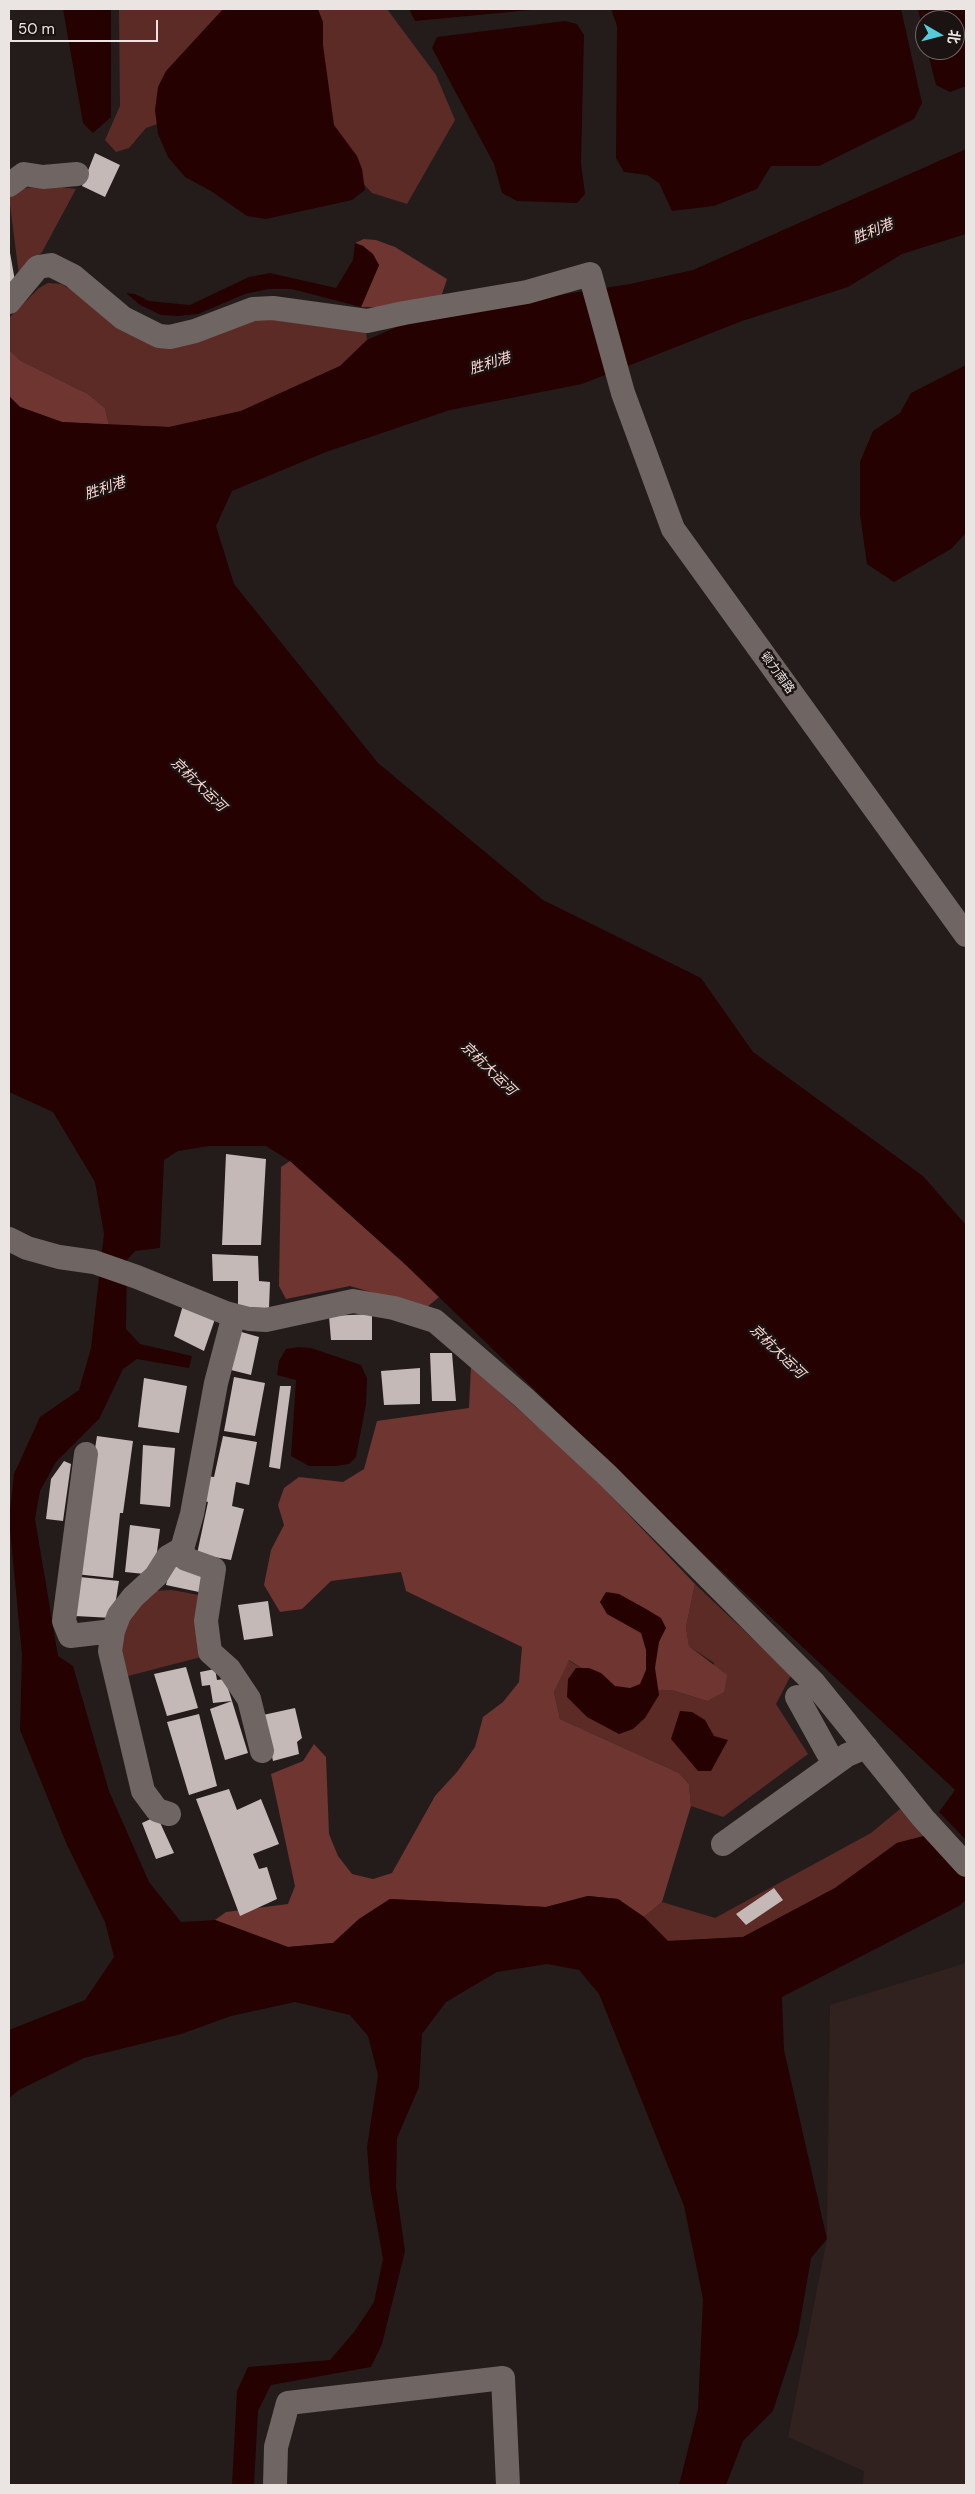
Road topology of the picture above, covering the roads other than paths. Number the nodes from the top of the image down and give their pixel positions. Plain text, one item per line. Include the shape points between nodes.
1 (77, 174) dead end
2 (9, 185) edge
3 (9, 302) edge
4 (966, 934) edge
5 (9, 1239) edge
6 (234, 1315) junction
7 (86, 1454) dead end
8 (182, 1549) junction
9 (113, 1631) junction
10 (796, 1697) dead end
11 (866, 1747) junction
12 (262, 1751) dead end
13 (834, 1764) junction
14 (169, 1814) dead end
15 (723, 1844) dead end
16 (966, 1865) edge
17 (275, 2485) edge
18 (508, 2485) edge

1 - 2 street via 43,177 24,174
3 - 4 street, 顿力南路 via 38,267 51,265 73,276 123,318 159,336 170,337 195,332 253,309 273,308 367,321 528,292 590,274 623,393 673,529
5 - 6 street via 59,1257 94,1262
6 - 8 street via 216,1384 192,1514
6 - 11 street via 266,1320 353,1301 394,1308 435,1321 524,1397 606,1474 814,1683
7 - 9 street via 64,1621 70,1636
8 - 9 street via 168,1557 156,1576 133,1597
8 - 12 street via 186,1559 214,1569 206,1620 210,1652 229,1669 249,1699
9 - 14 street via 110,1651 143,1791 157,1810
10 - 13 street
11 - 13 street
11 - 16 street
13 - 15 street
17 - 18 street via 276,2447 288,2403 503,2378

